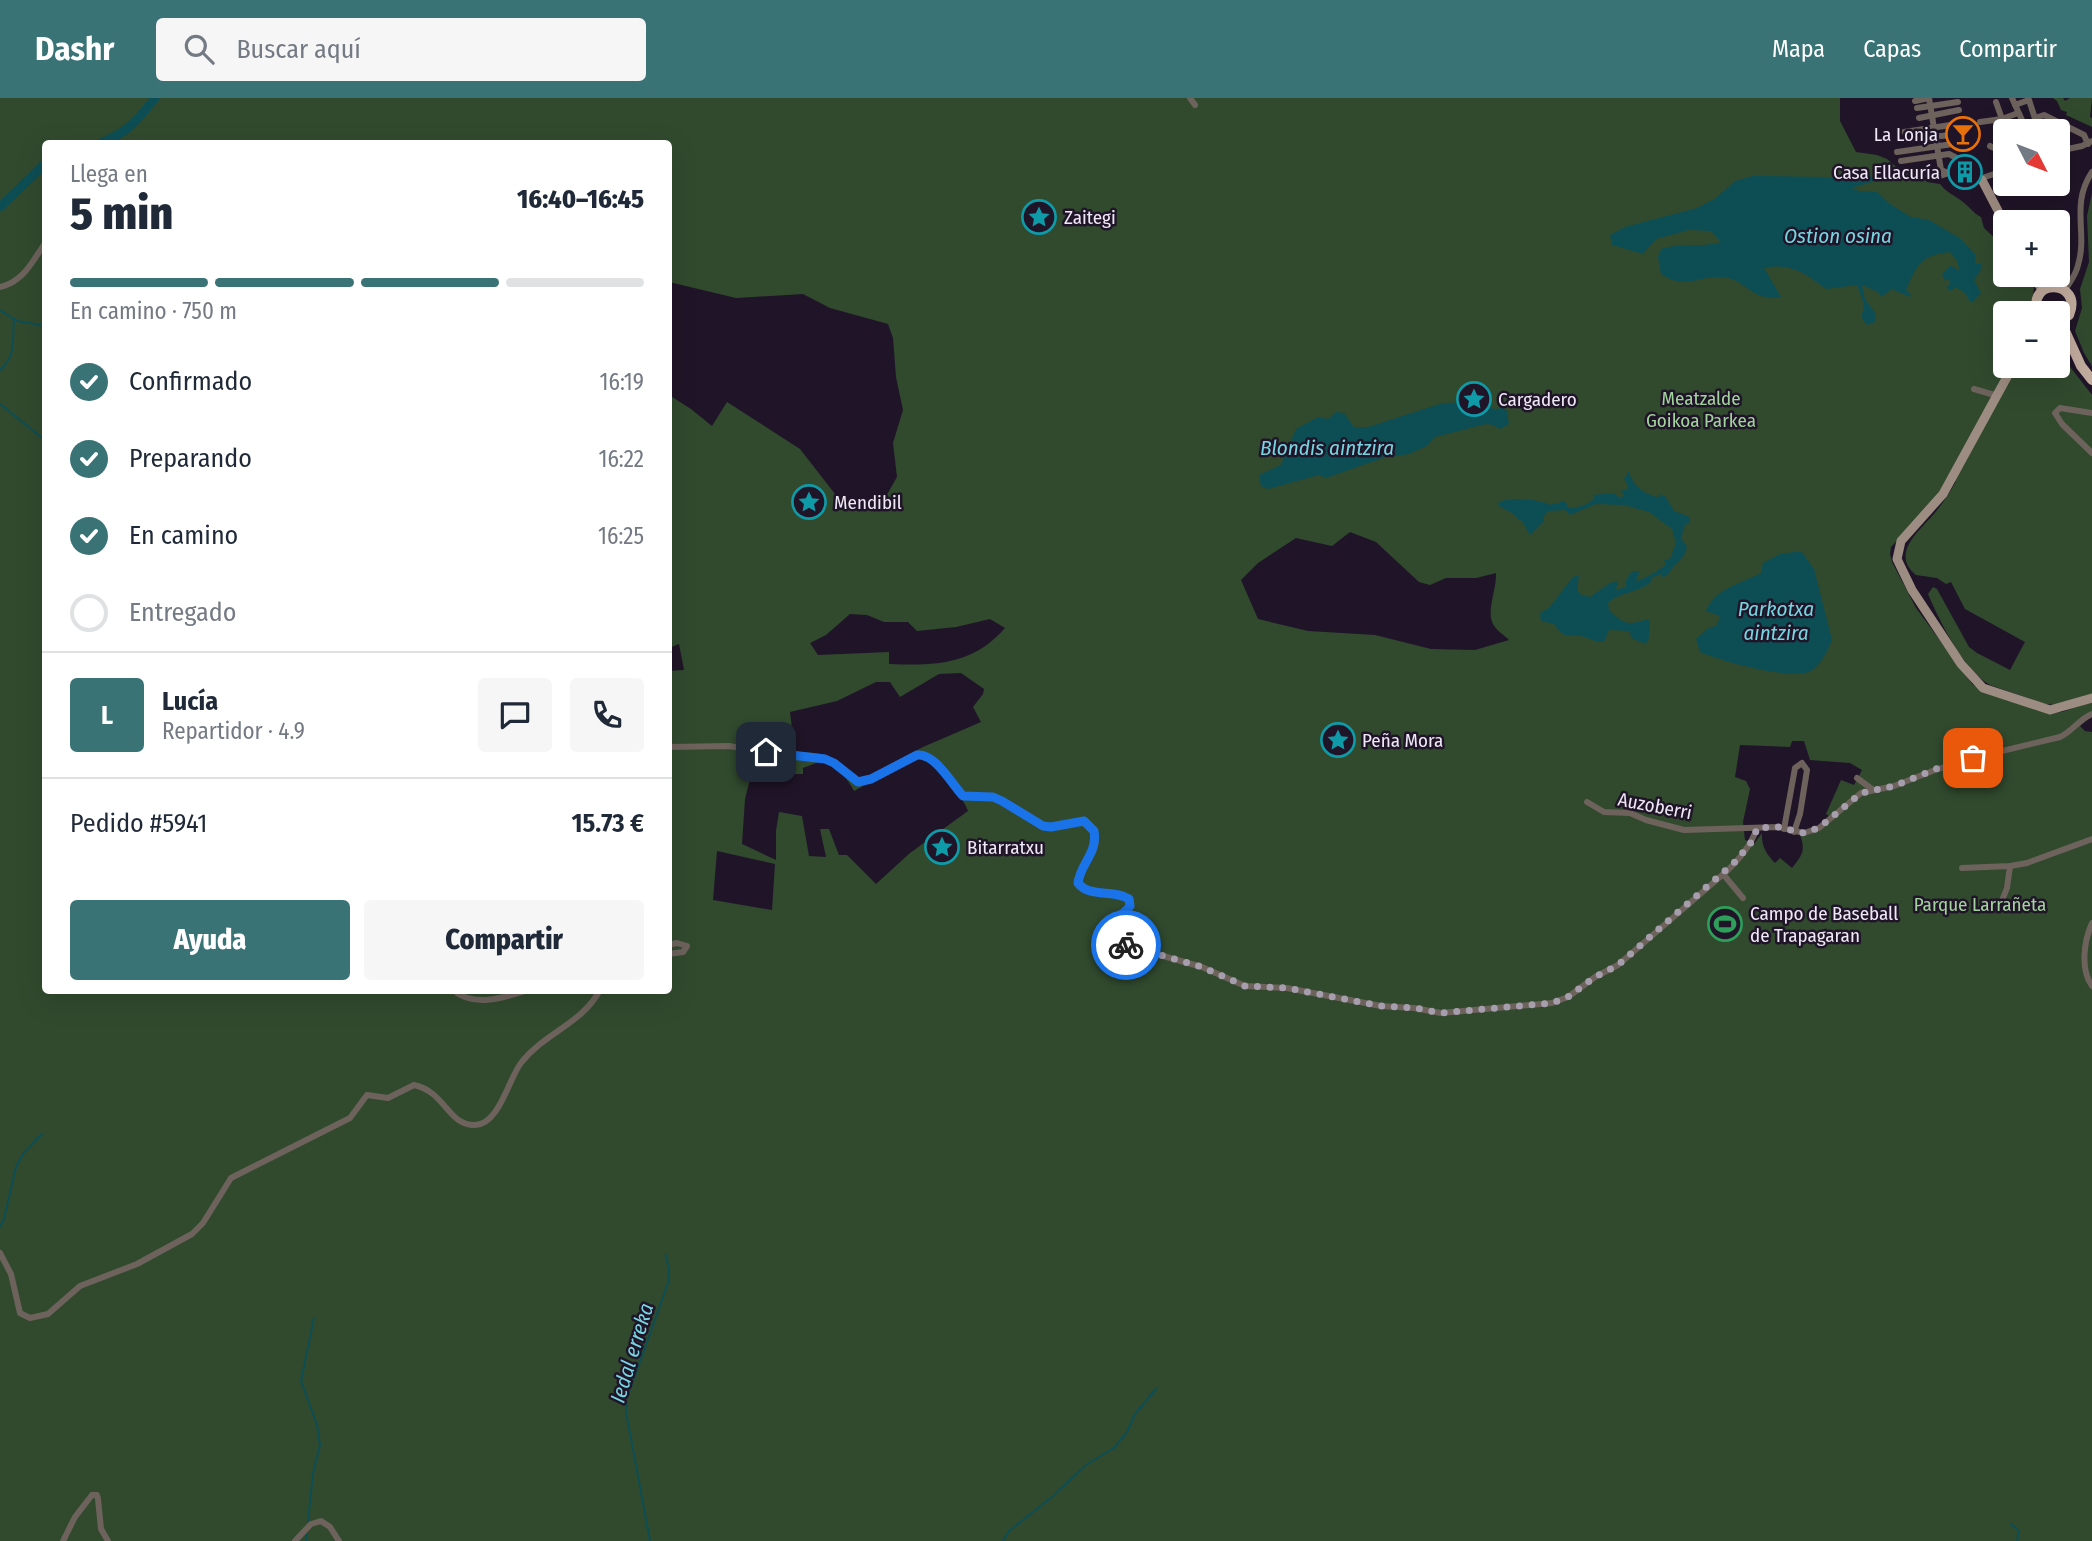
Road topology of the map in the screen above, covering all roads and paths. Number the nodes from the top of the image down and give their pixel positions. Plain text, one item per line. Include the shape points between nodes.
1 (1190, 98) edge
2 (1929, 98) edge
3 (2013, 101) edge
4 (1958, 102) dead end
5 (1996, 102) dead end
6 (1195, 105) dead end
7 (1930, 107) junction
8 (1959, 110) dead end
9 (2018, 113) junction
10 (1931, 116) junction
11 (1919, 118) dead end
12 (2035, 118) joint
13 (2002, 119) joint
14 (2021, 119) edge
15 (1993, 120) edge
16 (1980, 122) dead end
17 (1964, 123) dead end
18 (1948, 125) junction
19 (1933, 128) junction
20 (1904, 132) dead end
21 (1950, 135) junction
22 (1934, 136) junction
23 (1905, 140) dead end
24 (1967, 142) dead end
25 (2090, 143) edge
26 (1951, 144) junction
27 (1936, 146) junction
28 (1990, 146) dead end
29 (1993, 148) edge
30 (2070, 148) edge
31 (1897, 152) dead end
32 (1937, 156) junction
33 (1953, 156) junction
34 (1901, 162) dead end
35 (2092, 172) edge
36 (1928, 174) dead end
37 (1946, 174) junction
38 (1993, 175) edge
39 (1979, 181) junction
40 (1996, 210) edge
41 (42, 248) edge
42 (0, 287) edge
43 (2041, 287) edge
44 (2043, 290) junction
45 (2064, 290) junction
46 (2037, 301) edge
47 (2070, 311) edge
48 (2070, 343) edge
49 (2007, 378) edge
50 (2092, 380) edge
51 (1974, 389) dead end
52 (1998, 396) junction
53 (2092, 413) edge
54 (2092, 453) edge
55 (2092, 698) edge
56 (2092, 713) edge
57 (672, 747) edge
58 (1857, 778) dead end
59 (1872, 789) junction
60 (1587, 802) dead end
61 (1757, 828) junction
62 (1784, 829) junction
63 (1794, 832) junction
64 (2092, 839) edge
65 (2010, 866) junction
66 (1962, 868) dead end
67 (1723, 874) junction
68 (1743, 898) dead end
69 (2003, 898) dead end
70 (2092, 923) edge
71 (672, 944) edge
72 (672, 953) edge
73 (2092, 986) edge
74 (458, 994) edge
75 (513, 994) edge
76 (597, 994) edge
77 (0, 1253) edge
78 (63, 1541) edge
79 (108, 1541) edge
80 (295, 1541) edge
81 (339, 1541) edge

1 - 6 street
2 - 7 street
2 - 7 street via 1916,105
3 - 9 street
3 - 12 street via 2029,100
4 - 7 street
5 - 13 street
7 - 10 street
8 - 10 street
9 - 13 street
9 - 14 street
10 - 11 street
10 - 19 street
12 - 25 street via 2044,115 2084,135
15 - 16 street
17 - 18 street
18 - 19 street
18 - 21 street
19 - 20 street
19 - 22 street
21 - 22 street
21 - 26 street
22 - 23 street
22 - 27 street
24 - 26 street
25 - 30 street
26 - 27 street
26 - 33 street
27 - 31 street
27 - 32 street
28 - 29 street
32 - 33 street
32 - 34 street
32 - 37 street
33 - 39 street via 1974,167
35 - 45 street via 2079,205 2078,267
36 - 37 street
37 - 39 street
38 - 39 street
39 - 40 street
41 - 42 street via 25,274
43 - 44 street
44 - 45 main road
44 - 46 main road
45 - 47 main road via 2071,299
48 - 50 main road
49 - 52 street
51 - 52 street
52 - 55 street via 1943,494 1899,544 1899,566 1952,650 1989,691 2055,710
53 - 54 street via 2060,408 2055,413
56 - 59 street via 2060,737
57 - 67 street via 730,746 825,759 858,782 924,754 963,796 993,797 1043,826 1078,821 1090,825 1095,847 1078,883 1086,890 1124,896 1130,903 1124,914 1101,926 1107,940 1202,967 1245,986 1287,988 1393,1008 1459,1013 1560,1001 1618,965
58 - 59 street
59 - 63 street via 1851,799 1819,828
60 - 61 street, Auzoberri via 1604,812 1630,813 1675,829
61 - 62 street, Auzoberri
61 - 67 street via 1745,852
62 - 63 street, Auzoberri
62 - 63 street via 1795,768 1802,763 1807,770
64 - 65 street
65 - 66 street
65 - 69 street
67 - 68 street
70 - 73 street via 2085,937 2085,970
71 - 72 street via 687,946 683,952
74 - 75 street via 486,1001
76 - 77 street via 581,1016 529,1052 486,1122 460,1122 437,1094 414,1085 388,1098 367,1095 350,1118 231,1178 197,1231 137,1264 80,1286 48,1314 30,1318 20,1313 11,1274
78 - 79 street via 92,1495 97,1495 101,1529
80 - 81 street via 311,1524 321,1521

